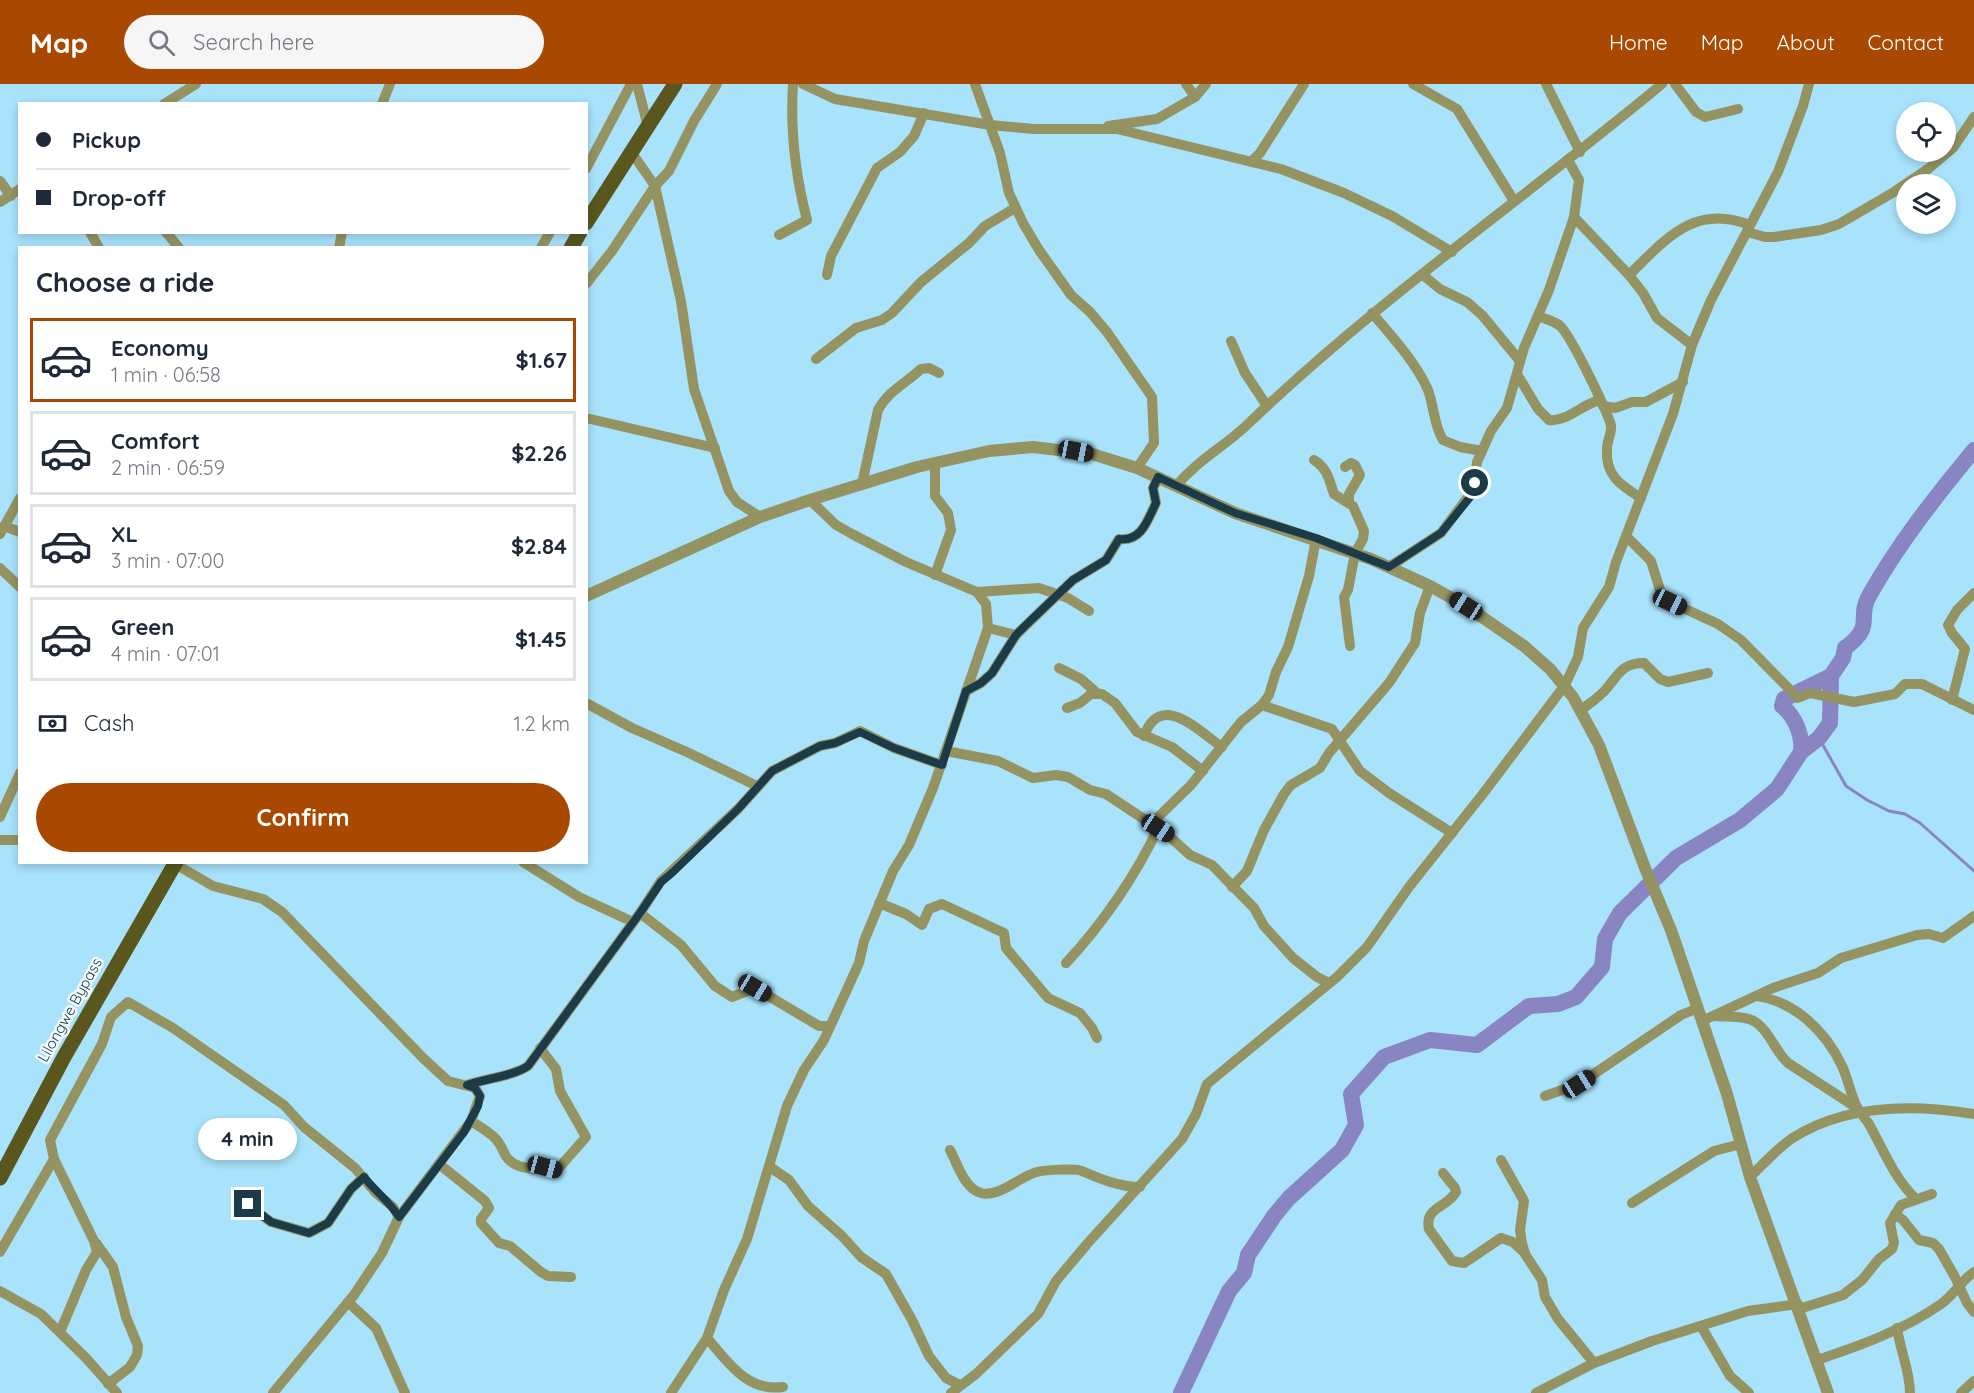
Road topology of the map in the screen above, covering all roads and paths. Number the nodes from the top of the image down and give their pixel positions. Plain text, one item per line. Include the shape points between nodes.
1 (196, 84) edge
2 (390, 84) edge
3 (631, 84) edge
4 (637, 84) edge
5 (675, 84) edge
6 (717, 84) edge
7 (794, 84) edge
8 (803, 84) edge
9 (1186, 84) edge
10 (1206, 84) edge
11 (1304, 84) edge
12 (1413, 84) edge
13 (1546, 84) edge
14 (1662, 84) edge
15 (1675, 84) edge
16 (1809, 84) edge
17 (978, 85) edge
18 (1195, 97) junction
19 (167, 102) edge
20 (383, 102) edge
21 (1738, 109) dead end
22 (924, 113) junction
23 (1974, 117) edge
24 (990, 124) junction
25 (648, 127) junction
26 (1096, 129) junction
27 (1580, 152) junction
28 (632, 153) junction
29 (1568, 160) junction
30 (1251, 162) junction
31 (588, 165) edge
32 (0, 181) edge
33 (656, 186) junction
34 (15, 192) edge
35 (1514, 201) junction
36 (0, 202) edge
37 (1015, 208) junction
38 (1574, 217) junction
39 (588, 220) edge
40 (1748, 229) junction
41 (779, 235) dead end
42 (1452, 252) junction
43 (827, 275) dead end
44 (1423, 275) junction
45 (1629, 275) junction
46 (588, 281) edge
47 (1372, 313) junction
48 (1538, 316) junction
49 (1231, 341) dead end
50 (1692, 345) junction
51 (816, 359) dead end
52 (1520, 361) junction
53 (939, 373) dead end
54 (1517, 374) junction
55 (1683, 381) junction
56 (1602, 403) junction
57 (1267, 406) junction
58 (588, 418) edge
59 (715, 448) junction
60 (1482, 451) junction
61 (1314, 460) dead end
62 (935, 463) junction
63 (1345, 467) dead end
64 (1137, 468) junction
65 (1158, 477) junction
66 (862, 484) junction
67 (1176, 486) junction
68 (1641, 498) junction
69 (810, 500) junction
70 (18, 502) edge
71 (1349, 503) junction
72 (760, 517) junction
73 (2, 530) edge
74 (18, 532) edge
75 (1626, 536) junction
76 (1316, 538) junction
77 (1355, 553) junction
78 (1389, 567) junction
79 (0, 568) edge
80 (935, 575) junction
81 (18, 585) edge
82 (1430, 586) junction
83 (977, 592) junction
84 (1974, 593) edge
85 (1058, 594) junction
86 (588, 595) edge
87 (1089, 611) dead end
88 (988, 628) junction
89 (1016, 635) junction
90 (1350, 646) dead end
91 (1059, 668) dead end
92 (1708, 673) dead end
93 (1565, 685) junction
94 (966, 691) junction
95 (1097, 693) junction
96 (1952, 700) junction
97 (588, 704) edge
98 (1263, 705) junction
99 (1067, 708) dead end
100 (1581, 710) junction
101 (1974, 710) edge
102 (1144, 736) junction
103 (1340, 741) junction
104 (1222, 747) junction
105 (946, 751) junction
106 (942, 765) junction
107 (1203, 771) junction
108 (18, 776) edge
109 (757, 786) junction
110 (3, 800) edge
111 (0, 816) edge
112 (1154, 826) junction
113 (1452, 833) junction
114 (0, 840) edge
115 (18, 840) edge
116 (175, 864) edge
117 (178, 864) edge
118 (526, 864) edge
119 (1232, 886) junction
120 (879, 903) junction
121 (640, 913) junction
122 (1974, 916) edge
123 (633, 922) junction
124 (1066, 963) dead end
125 (1329, 983) junction
126 (1756, 996) junction
127 (1698, 1008) junction
128 (1714, 1016) junction
129 (1702, 1021) junction
130 (829, 1026) junction
131 (1097, 1038) dead end
132 (540, 1048) junction
133 (467, 1085) junction
134 (1545, 1096) dead end
135 (1859, 1111) junction
136 (1974, 1114) edge
137 (471, 1121) junction
138 (1741, 1144) junction
139 (950, 1150) dead end
140 (54, 1159) junction
141 (1501, 1160) dead end
142 (439, 1164) junction
143 (770, 1167) junction
144 (1443, 1173) dead end
145 (364, 1177) junction
146 (1750, 1177) junction
147 (0, 1178) edge
148 (1140, 1187) junction
149 (1932, 1194) dead end
150 (1915, 1198) junction
151 (1632, 1203) dead end
152 (248, 1204) dead end
153 (1895, 1214) junction
154 (399, 1217) junction
155 (94, 1241) junction
156 (0, 1252) edge
157 (1525, 1254) junction
158 (1974, 1272) edge
159 (571, 1277) dead end
160 (1959, 1286) junction
161 (0, 1291) edge
162 (348, 1302) junction
163 (1798, 1307) junction
164 (1974, 1312) edge
165 (1701, 1326) junction
166 (1897, 1328) junction
167 (60, 1332) junction
168 (707, 1338) junction
169 (1817, 1360) junction
170 (1594, 1363) junction
171 (1974, 1381) edge
172 (108, 1384) junction
173 (960, 1385) junction
174 (783, 1386) dead end
175 (117, 1393) edge
176 (273, 1393) edge
177 (405, 1393) edge
178 (671, 1393) edge
179 (951, 1393) edge
180 (1536, 1393) edge
181 (1749, 1393) edge
182 (1828, 1393) edge
183 (1910, 1393) edge
184 (1961, 1393) edge

1 - 19 street
2 - 20 street
3 - 31 street
4 - 25 street
5 - 25 main road
6 - 33 street via 669,171
7 - 41 street via 791,123 797,181 807,220
8 - 22 street via 835,99
9 - 18 street
10 - 18 street
11 - 30 street
12 - 35 street via 1457,109
13 - 27 street
14 - 27 street
15 - 21 street via 1696,112 1705,117
16 - 40 street via 1778,172
17 - 24 street
18 - 26 street via 1157,119
22 - 24 street
22 - 43 street via 914,136 877,168 831,256
23 - 40 street via 1953,148 1928,169 1839,224 1774,237
24 - 26 street
24 - 37 street
25 - 28 main road
26 - 30 street via 1127,131
27 - 29 street
28 - 33 street
28 - 39 main road
29 - 35 street
29 - 38 street via 1579,180
30 - 42 street via 1326,184 1392,216
32 - 34 street
33 - 46 street
33 - 59 street via 681,301 694,389
34 - 36 street
35 - 42 street
37 - 51 street via 985,226 892,313 856,328
37 - 64 street via 1071,295 1107,332 1149,390 1154,406 1154,443
38 - 45 street
38 - 48 street
40 - 45 street via 1729,219 1712,218 1685,225
40 - 50 street
42 - 44 street
44 - 47 street
44 - 52 street via 1482,315
45 - 50 street via 1657,318
47 - 57 street
47 - 60 street via 1428,390 1443,440
48 - 52 street
48 - 56 street via 1564,330
49 - 57 street via 1245,373
50 - 55 street
52 - 54 street
53 - 66 street via 921,369 882,403
54 - 56 street via 1550,420 1557,421 1585,405
54 - 60 street via 1507,408
55 - 56 street via 1646,402 1615,408
55 - 68 street
56 - 68 street via 1612,430 1606,447 1608,468 1613,479
57 - 67 street via 1193,467
58 - 59 street
59 - 72 street via 736,502
60 - 78 street via 1474,489 1452,520 1441,533
61 - 71 street via 1329,475 1334,494
62 - 64 street via 989,451 1033,447 1084,453
62 - 66 street
62 - 80 street via 935,496 948,513 951,530
63 - 71 street via 1355,465 1360,475 1348,494
64 - 65 street
65 - 67 street
65 - 85 street via 1153,488 1156,503 1139,535 1119,539 1106,560
66 - 69 street
67 - 76 street via 1235,513
68 - 75 street
69 - 72 street
69 - 80 street via 836,525
70 - 73 street
71 - 77 street via 1364,531
72 - 86 street
73 - 74 street
75 - 93 street via 1609,587 1583,628 1578,657
75 - 96 street via 1651,561 1665,598 1741,639 1798,698 1810,693 1854,702 1895,694 1913,682
76 - 77 street
76 - 98 street via 1288,647
77 - 78 street
77 - 90 street via 1344,597
78 - 82 street
79 - 81 street
80 - 83 street
82 - 93 street via 1524,646
82 - 103 street via 1415,643 1389,683
83 - 85 street via 1033,587
83 - 88 street via 986,604
84 - 96 street via 1948,625 1965,648
85 - 87 street
85 - 89 street
88 - 89 street
88 - 94 street
89 - 94 street via 992,673
91 - 95 street
92 - 100 street via 1668,682 1644,663 1634,663 1616,673 1607,689
93 - 100 street
93 - 113 street
94 - 105 street
95 - 99 street
95 - 102 street via 1110,698
96 - 101 street
97 - 109 street
98 - 103 street via 1332,729
98 - 104 street via 1241,722
100 - 127 street via 1603,755
102 - 104 street via 1150,722 1159,715 1172,714
102 - 107 street via 1172,747
103 - 113 street via 1369,779
103 - 119 street via 1320,768 1291,785 1284,794 1247,871
104 - 107 street
105 - 106 street
105 - 112 street via 998,761 1033,778 1068,777 1106,794
106 - 109 street via 860,732 779,766
106 - 120 street via 909,845
107 - 112 street
108 - 110 street
109 - 121 street via 661,882
110 - 111 street
112 - 119 street via 1190,855 1212,865
112 - 124 street via 1149,846 1104,917
113 - 125 street via 1367,947
114 - 115 street
116 - 147 main road, Lilongwe Bypass via 69,1047
117 - 133 street via 213,885 263,899 282,912 423,1058 448,1081
118 - 123 street via 579,897
119 - 125 street via 1293,958
120 - 130 street via 859,963
120 - 131 street via 922,925 929,909 942,904 1004,933 1006,948 1048,998 1080,1013
121 - 123 street
121 - 130 street via 681,945 715,986 732,997 755,988 819,1026
122 - 126 street via 1943,938 1917,935 1878,946
123 - 132 street
125 - 148 street via 1207,1084 1182,1139
126 - 128 street
126 - 135 street via 1784,1003 1808,1019 1842,1064
127 - 129 street
127 - 134 street via 1681,1015 1579,1084
128 - 129 street
128 - 135 street via 1747,1018 1759,1024 1781,1058
129 - 138 street
130 - 143 street via 795,1086
132 - 133 street via 523,1070
132 - 137 street via 556,1069 560,1091 586,1137 557,1170 518,1166 506,1159 497,1140
133 - 137 street via 480,1096
135 - 136 street via 1904,1107
135 - 146 street via 1839,1116 1792,1139
135 - 150 street
137 - 142 street
138 - 146 street
138 - 151 street via 1714,1151
139 - 148 street via 969,1187 984,1194 1037,1172 1081,1170 1128,1187
140 - 145 street via 50,1140 102,1044 111,1017 128,1002 271,1095
140 - 155 street
140 - 156 street
141 - 157 street via 1524,1201 1520,1230
142 - 154 street
142 - 159 street via 484,1201 489,1208 481,1223 499,1243 510,1246 522,1259 548,1275
143 - 168 street via 747,1239
143 - 173 street via 789,1180 808,1206 861,1257 886,1274 929,1356 946,1378
144 - 157 street via 1456,1192 1430,1214 1427,1223 1452,1261 1464,1263 1501,1238 1513,1242
145 - 152 street via 328,1223 309,1233 271,1222
145 - 154 street
146 - 163 street
148 - 173 street via 1056,1281 1038,1314
149 - 150 street
150 - 153 street via 1901,1205
153 - 160 street via 1919,1240 1933,1243 1939,1249
153 - 163 street via 1890,1223 1892,1249 1862,1281 1843,1296
154 - 162 street via 382,1253
155 - 167 street via 97,1252
155 - 172 street via 113,1267 138,1346 130,1367
157 - 170 street via 1539,1274 1545,1297 1558,1319
158 - 160 street
160 - 164 street
160 - 166 street via 1943,1303
161 - 167 street via 40,1314
162 - 176 street
162 - 177 street via 376,1328
163 - 165 street via 1760,1308
163 - 169 street
165 - 170 street
165 - 181 street via 1730,1376
166 - 169 street
166 - 183 street
167 - 172 street
168 - 174 street via 739,1375 768,1389
168 - 178 street
169 - 182 street
170 - 180 street
171 - 184 street
172 - 175 street
173 - 179 street

